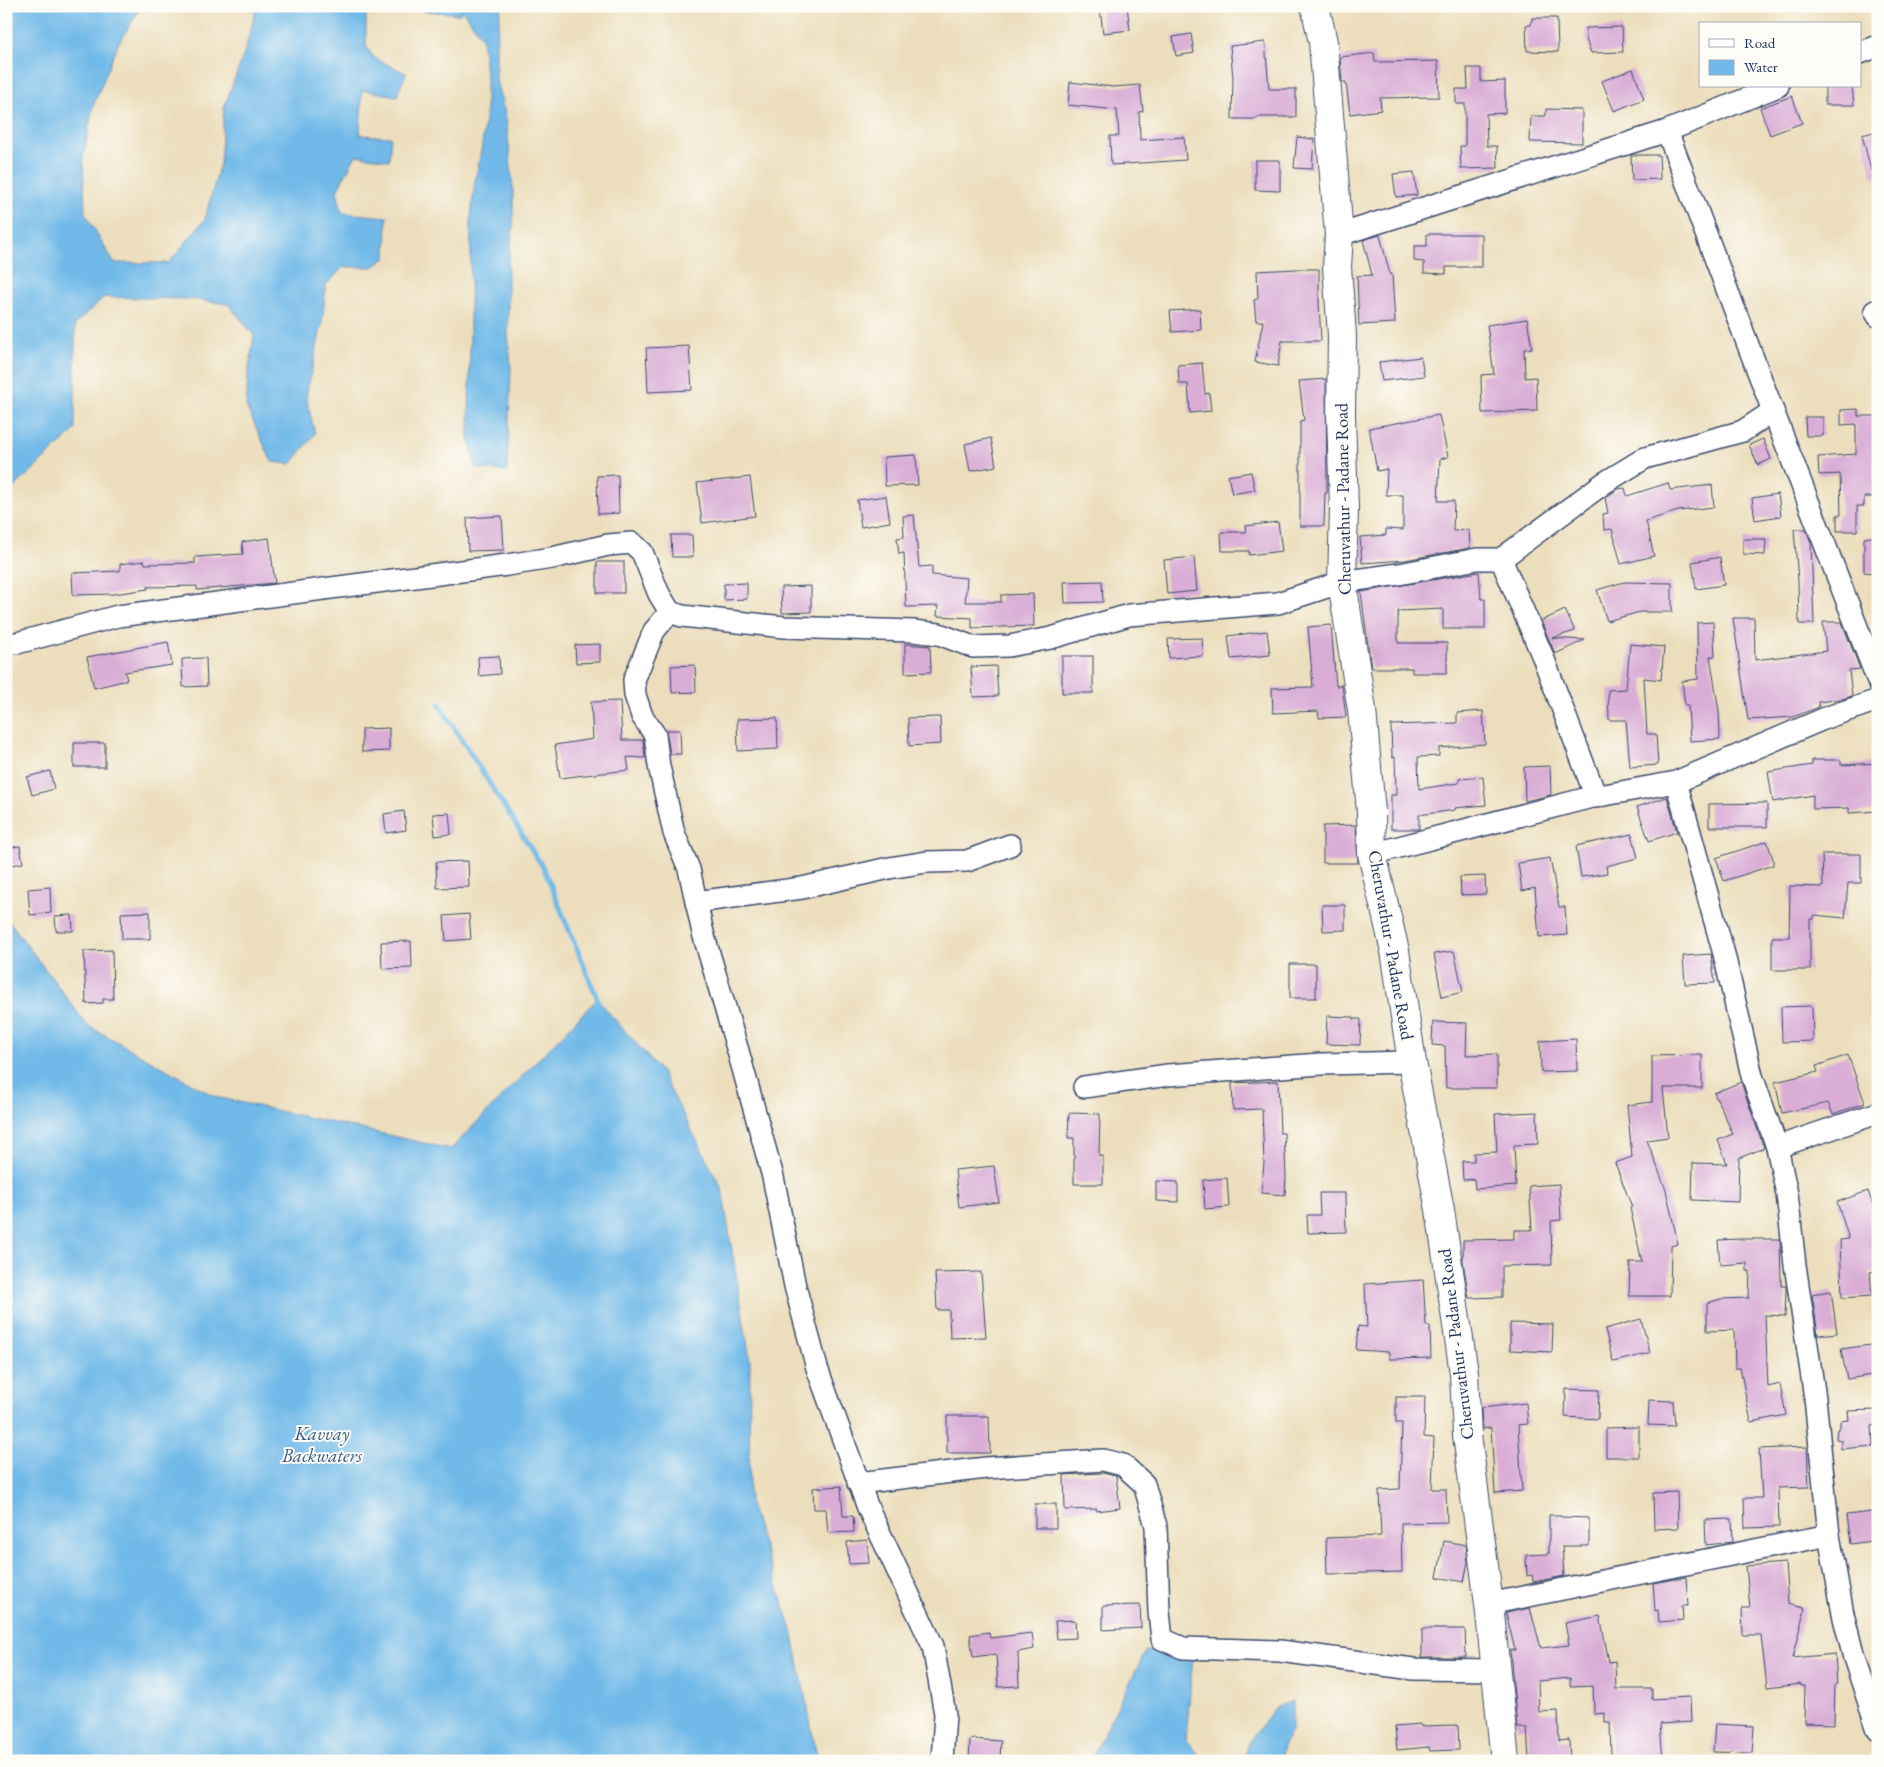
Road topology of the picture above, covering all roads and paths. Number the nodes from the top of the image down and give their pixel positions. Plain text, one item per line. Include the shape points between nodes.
1 (1315, 6) edge
2 (1878, 46) edge
3 (1862, 52) edge
4 (1773, 88) edge
5 (1667, 131) junction
6 (1339, 235) junction
7 (1773, 411) junction
8 (1501, 559) junction
9 (1342, 582) junction
10 (670, 612) junction
11 (6, 643) edge
12 (1878, 681) edge
13 (1878, 700) edge
14 (1676, 782) junction
15 (1596, 797) junction
16 (1010, 845) dead end
17 (1372, 854) junction
18 (696, 902) junction
19 (1412, 1062) junction
20 (1084, 1087) dead end
21 (1878, 1113) edge
22 (1777, 1147) junction
23 (858, 1483) junction
24 (1829, 1535) junction
25 (1489, 1604) junction
26 (1496, 1670) junction
27 (1878, 1730) edge
28 (942, 1761) edge
29 (1506, 1761) edge

1 - 6 main road, Cheruvathur - Padane Road via 1322,42
2 - 3 street
4 - 5 street
5 - 6 street
5 - 7 street
6 - 9 main road, Cheruvathur - Padane Road via 1337,267 1342,335 1344,508
7 - 8 street via 1743,431 1645,458
7 - 12 street
8 - 9 street via 1477,559
8 - 15 street via 1543,657
9 - 10 street via 1278,603 1129,615 1051,638 1009,646 973,647 939,634 913,631 784,627
9 - 17 main road, Cheruvathur - Padane Road via 1362,710
10 - 11 street via 658,594 642,552 632,543 507,565 118,616 17,643
10 - 18 street via 654,631 634,680 635,696 642,716 655,735 674,832 689,869
13 - 14 street via 1828,717
14 - 15 street
14 - 22 street via 1724,954 1752,1076
15 - 17 street
16 - 18 street via 967,861 927,862 802,888
17 - 19 main road, Cheruvathur - Padane Road via 1395,952
18 - 23 street via 773,1177 795,1286 817,1368
19 - 20 street via 1320,1064 1168,1075
19 - 25 main road, Cheruvathur - Padane Road via 1440,1210 1464,1373 1467,1436
21 - 22 street
22 - 24 street via 1788,1194
23 - 26 street via 986,1468 1103,1460 1123,1465 1144,1484 1156,1526 1162,1639 1183,1648 1280,1651 1413,1669
23 - 28 street via 933,1646 945,1714
24 - 25 street
24 - 27 street via 1854,1658
25 - 26 main road, Cheruvathur - Padane Road
26 - 29 main road, Cheruvathur - Padane Road

